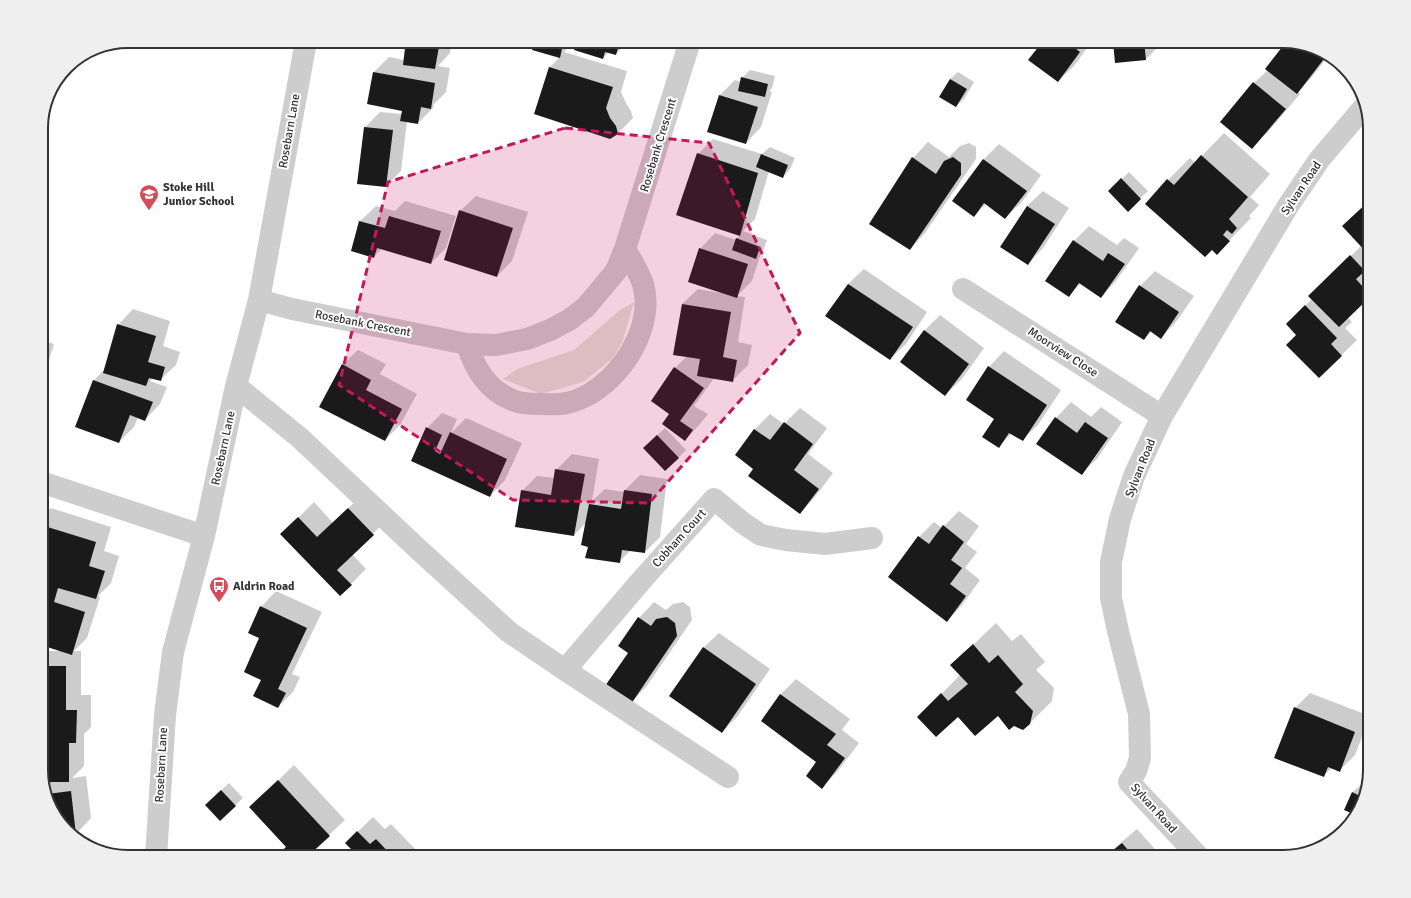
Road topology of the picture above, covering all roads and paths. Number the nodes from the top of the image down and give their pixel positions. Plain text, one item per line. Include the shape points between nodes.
1 (305, 48) edge
2 (688, 48) edge
3 (1361, 111) edge
4 (625, 249) junction
5 (963, 288) dead end
6 (259, 300) junction
7 (467, 344) junction
8 (236, 386) junction
9 (1162, 416) junction
10 (48, 484) edge
11 (204, 536) junction
12 (872, 538) dead end
13 (564, 670) junction
14 (728, 777) dead end
15 (156, 850) edge
16 (1192, 850) edge

1 - 6 street, Rosebarn Lane
2 - 4 street, Rosebank Crescent
3 - 9 street, Sylvan Road via 1319,160 1288,206
4 - 7 street, Rosebank Crescent via 616,271 586,307 569,320 527,339 496,345
4 - 7 street via 643,284 644,317 641,332 630,355 599,388 562,405 510,400 492,388 480,374
5 - 9 street, Moorview Close
6 - 7 street, Rosebank Crescent
6 - 8 street, Rosebarn Lane
8 - 11 street, Rosebarn Lane
8 - 13 street via 300,438 509,632
9 - 16 street, Sylvan Road via 1134,476 1120,519 1111,562 1111,598 1139,714 1140,758 1129,782
10 - 11 street
11 - 15 street, Rosebarn Lane via 173,652 164,715
12 - 13 street, Cobham Court via 825,544 761,535 714,499
13 - 14 street

